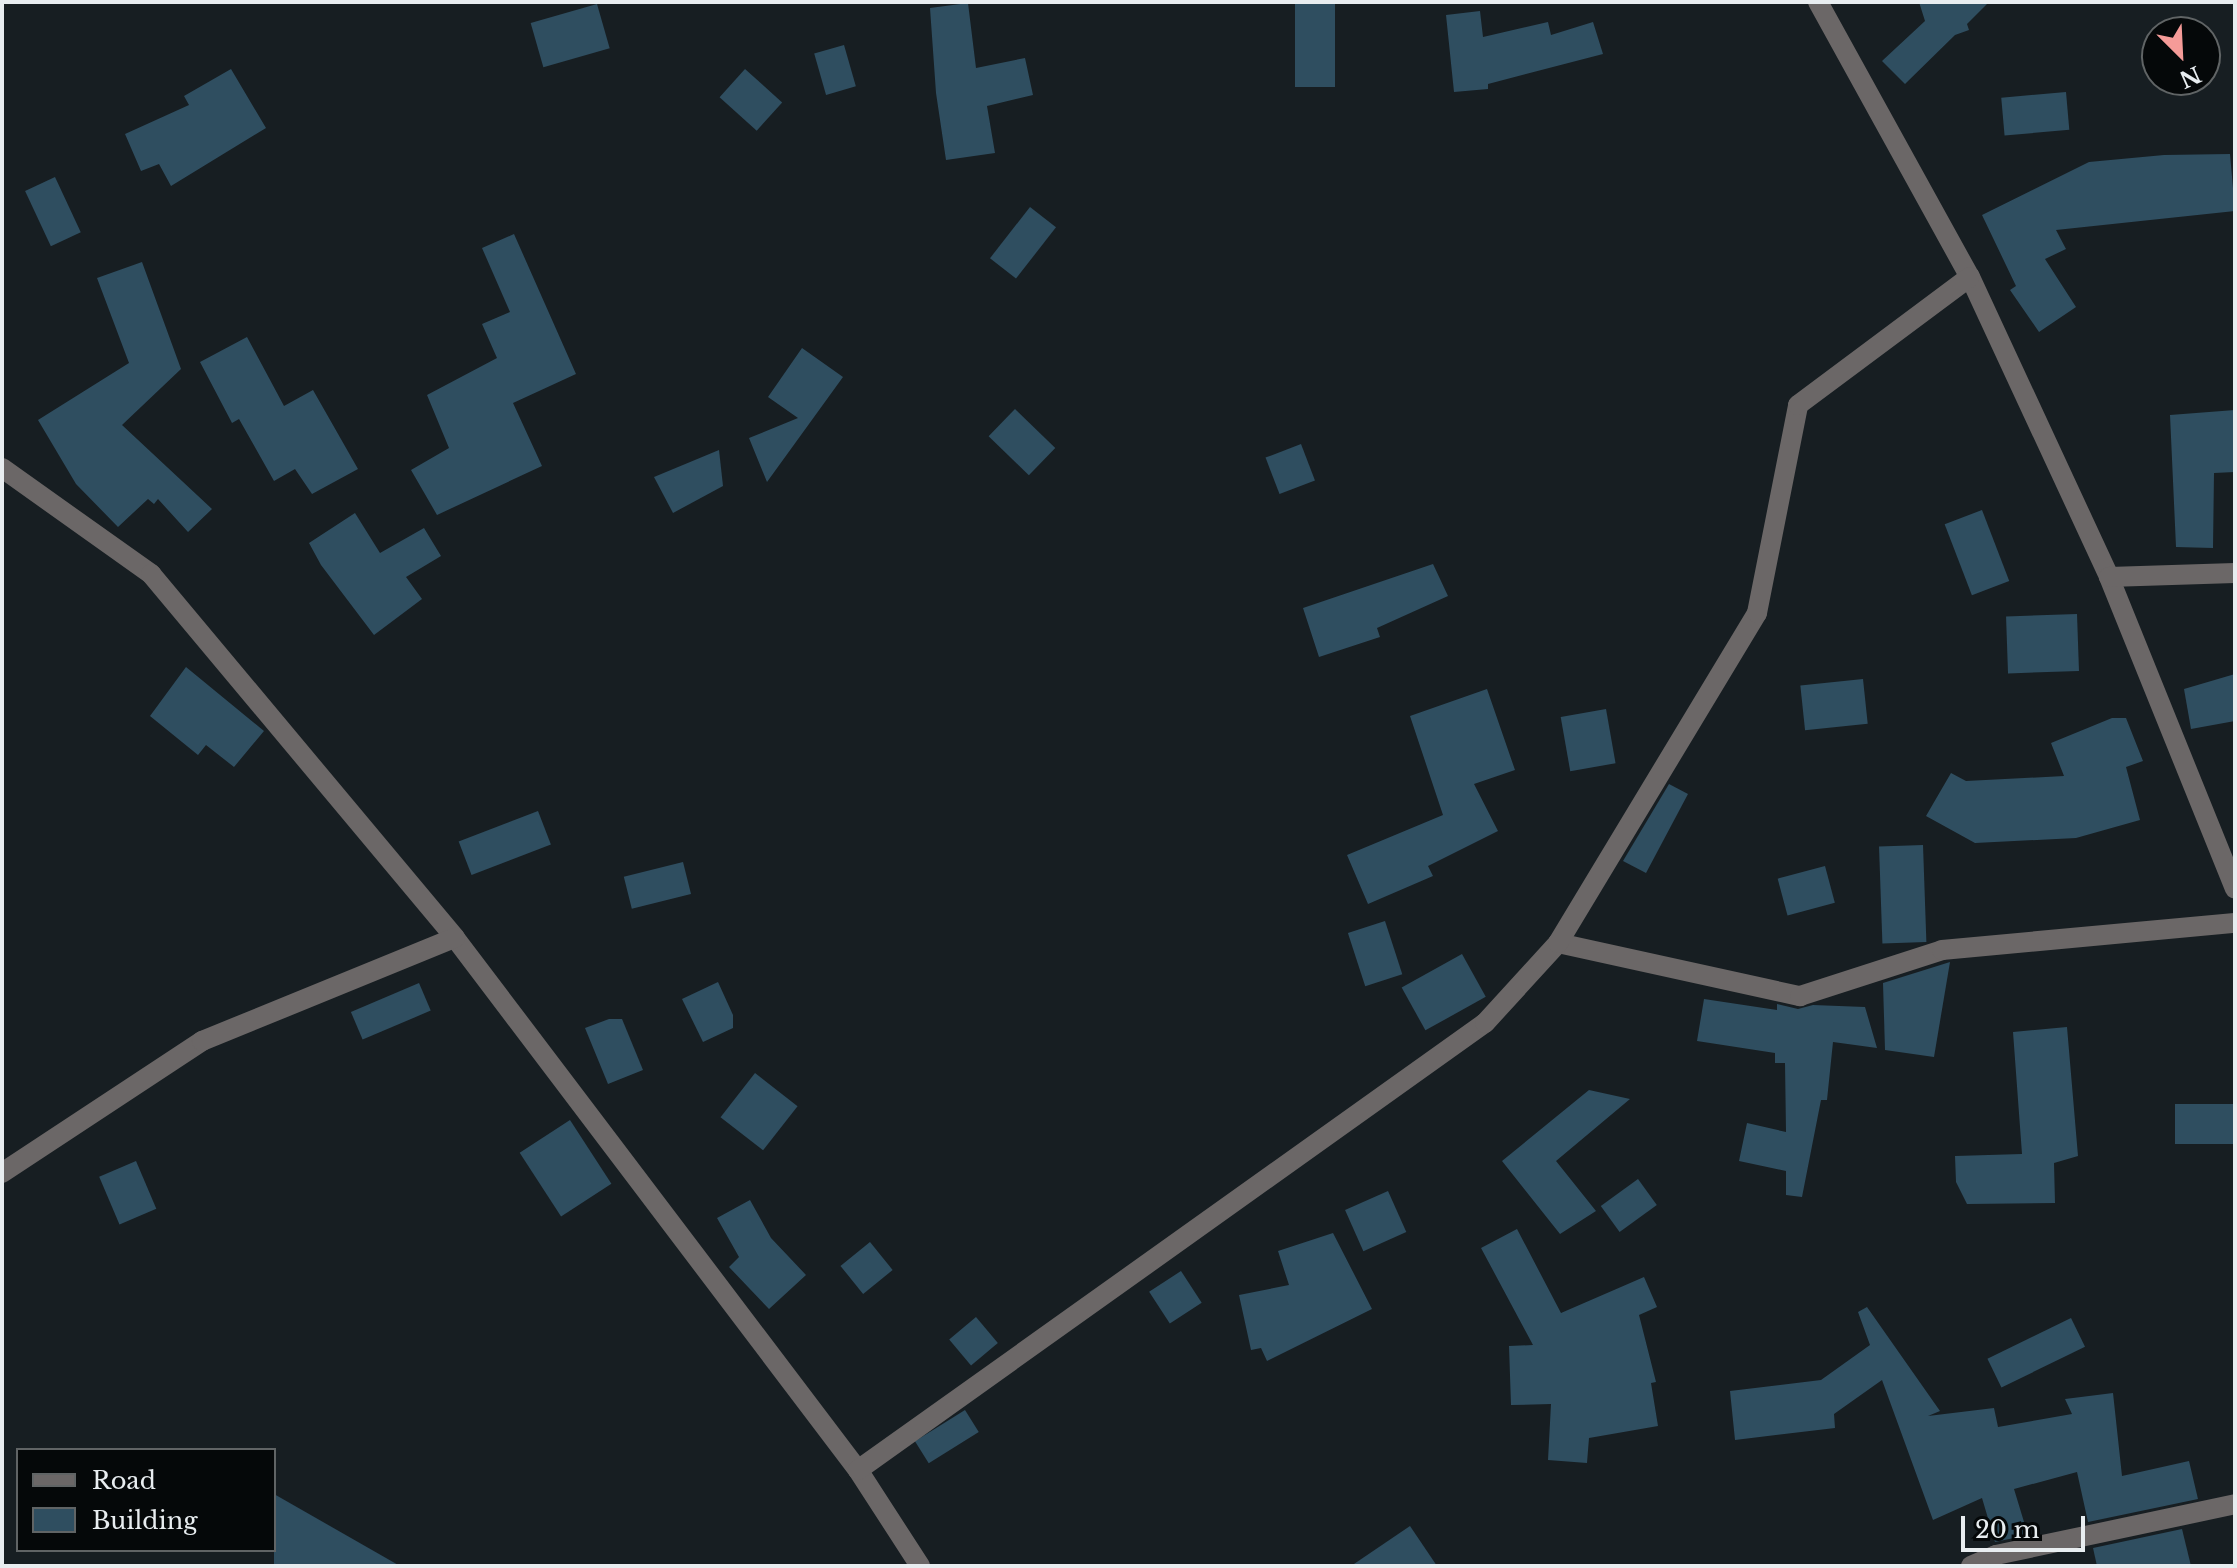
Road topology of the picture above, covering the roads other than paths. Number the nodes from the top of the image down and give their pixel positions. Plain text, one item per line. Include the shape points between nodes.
1 (1818, 2) edge
2 (1970, 277) junction
3 (2, 468) edge
4 (2235, 573) edge
5 (2109, 577) junction
6 (2235, 889) edge
7 (2235, 923) edge
8 (455, 938) junction
9 (1558, 943) junction
10 (2, 1173) edge
11 (858, 1470) junction
12 (2235, 1504) edge
13 (920, 1566) edge
14 (1971, 1566) edge

1 - 2 street
2 - 5 street
2 - 9 street via 1798,405 1757,613
3 - 8 street via 151,574
4 - 5 street
5 - 6 street
7 - 9 street via 1942,950 1800,996
8 - 10 street via 202,1041
8 - 11 street
9 - 11 street via 1485,1023
11 - 13 street
12 - 14 street via 1996,1555

